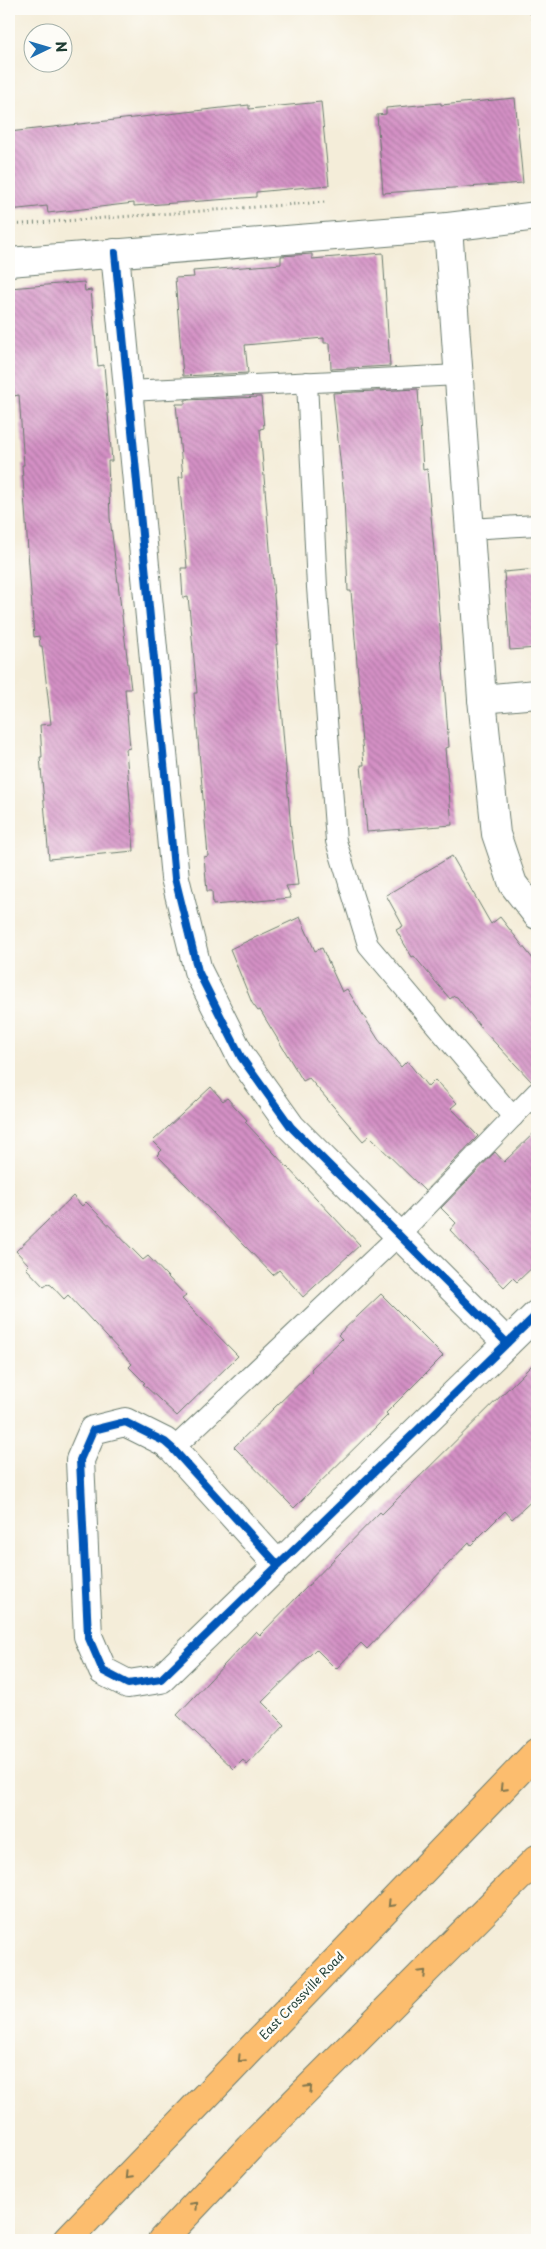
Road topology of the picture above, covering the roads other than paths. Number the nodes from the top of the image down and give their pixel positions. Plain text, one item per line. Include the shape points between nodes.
1 (537, 216) edge
2 (448, 227) junction
3 (115, 253) junction
4 (9, 262) edge
5 (459, 375) junction
6 (307, 382) junction
7 (128, 391) junction
8 (537, 525) edge
9 (469, 529) junction
10 (537, 694) edge
11 (482, 699) junction
12 (537, 916) edge
13 (537, 1092) edge
14 (513, 1117) junction
15 (399, 1235) junction
16 (537, 1314) edge
17 (507, 1343) junction
18 (173, 1449) junction
19 (278, 1565) junction
20 (537, 1752) edge
21 (537, 1859) edge
22 (66, 2240) edge
23 (162, 2240) edge

1 - 2 street
2 - 3 street
2 - 5 street
3 - 4 street
3 - 7 street
5 - 6 lane
5 - 9 street
6 - 7 lane
6 - 14 lane via 317,587 336,841 368,945
7 - 15 street via 175,878 198,971 242,1057 291,1127
8 - 9 lane
9 - 11 street
10 - 11 street
11 - 12 street via 496,834 513,884
13 - 14 lane
14 - 15 lane
15 - 17 street
15 - 18 lane
16 - 17 street
17 - 19 street
18 - 19 street
18 - 19 street via 125,1422 93,1430 80,1460 88,1636 103,1671 128,1684 160,1679
20 -> 22 main road, East Crossville Road
23 -> 21 main road

